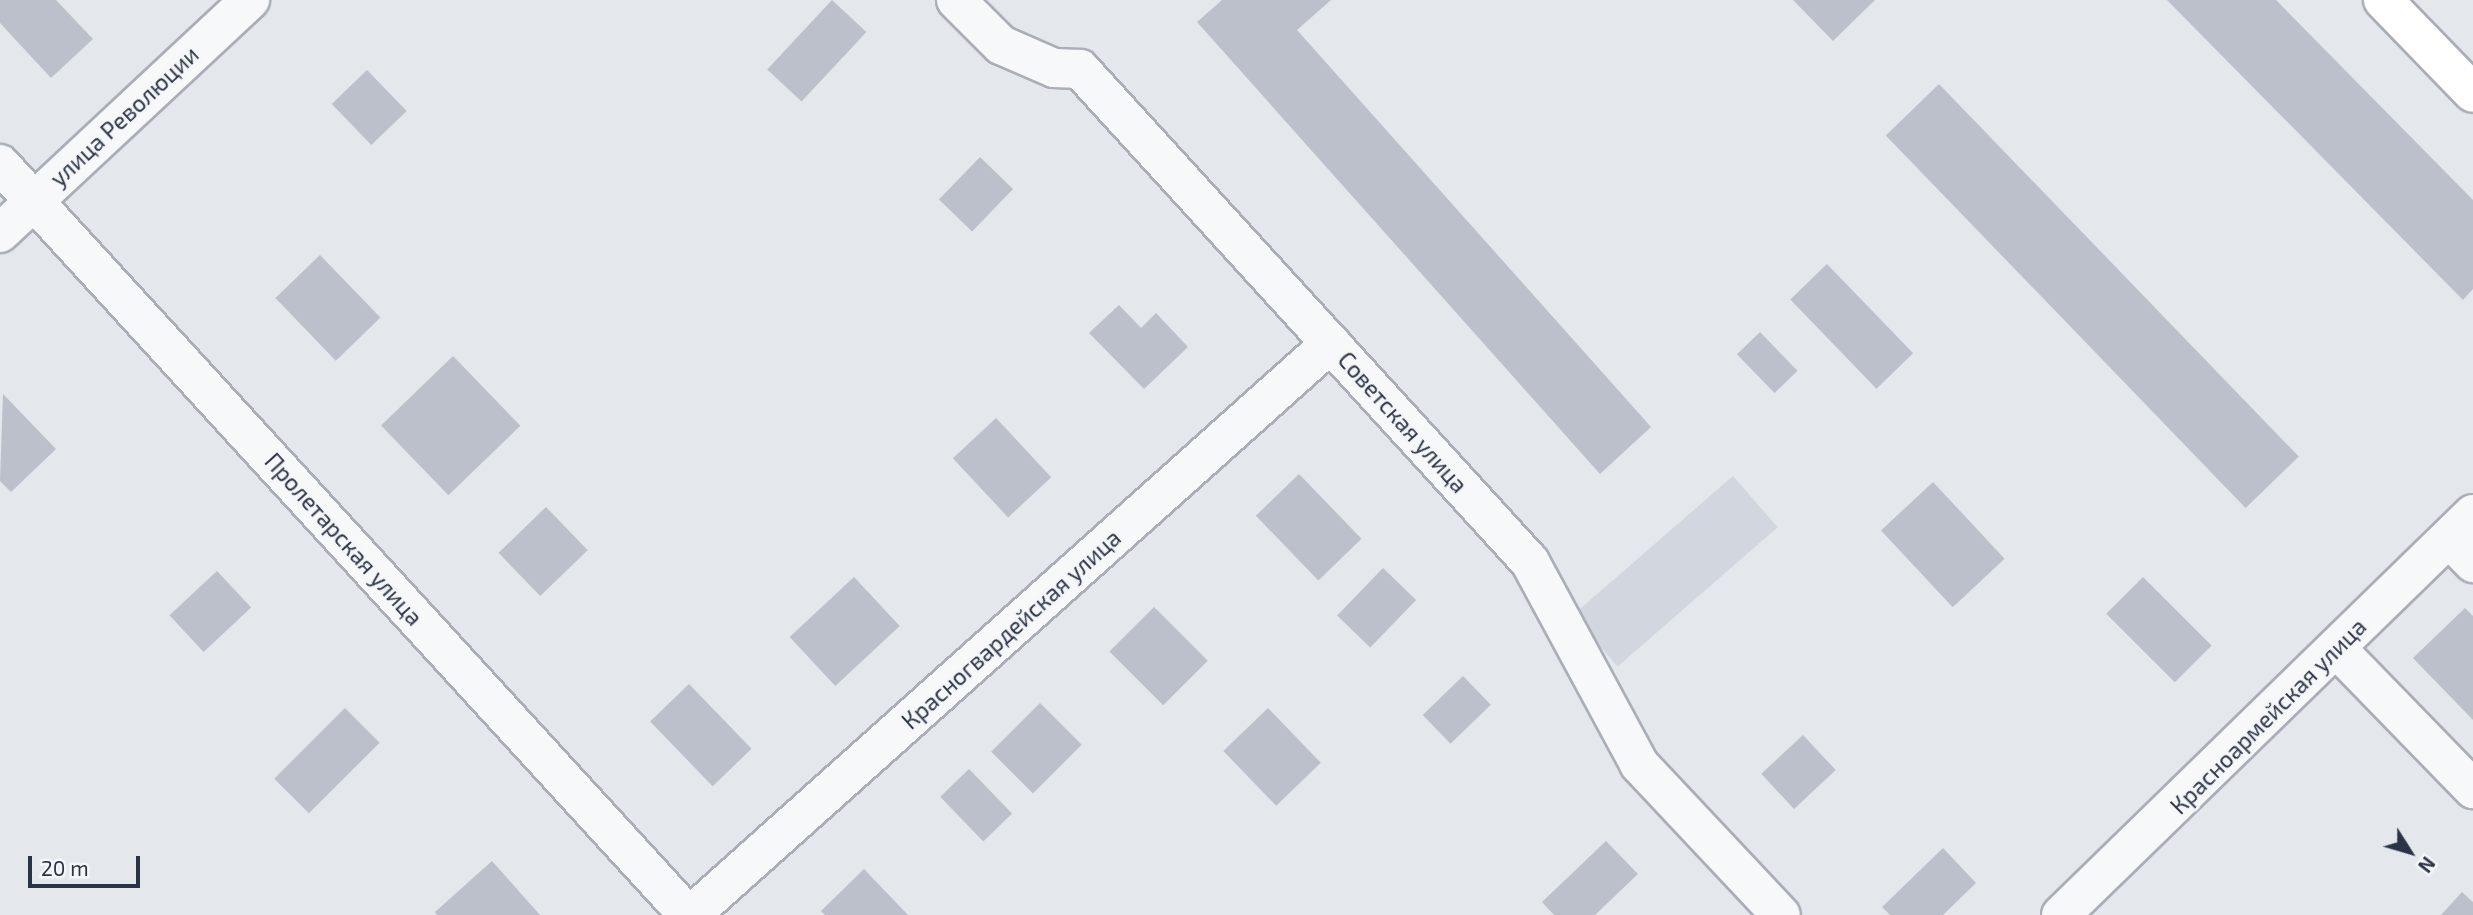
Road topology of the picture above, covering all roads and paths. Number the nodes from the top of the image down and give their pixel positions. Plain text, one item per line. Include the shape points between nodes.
1 (250, 0) edge
2 (956, 0) edge
3 (2383, 0) edge
4 (2473, 93) edge
5 (0, 164) edge
6 (34, 200) junction
7 (0, 233) edge
8 (1331, 342) junction
9 (2465, 538) edge
10 (2336, 648) junction
11 (2473, 789) edge
12 (689, 915) edge
13 (1781, 915) edge
14 (2062, 915) edge

1 - 6 street, улица Революции
2 - 8 street, Советская улица via 1001,45 1041,64 1080,69
3 - 4 main road
5 - 6 street, Пролетарская улица
6 - 7 street, улица Революции
6 - 12 street, Пролетарская улица
8 - 12 street, Красногвардейская улица
8 - 13 street, Советская улица via 1530,562 1639,765
9 - 10 street, Красноармейская улица
10 - 11 street
10 - 14 street, Красноармейская улица

